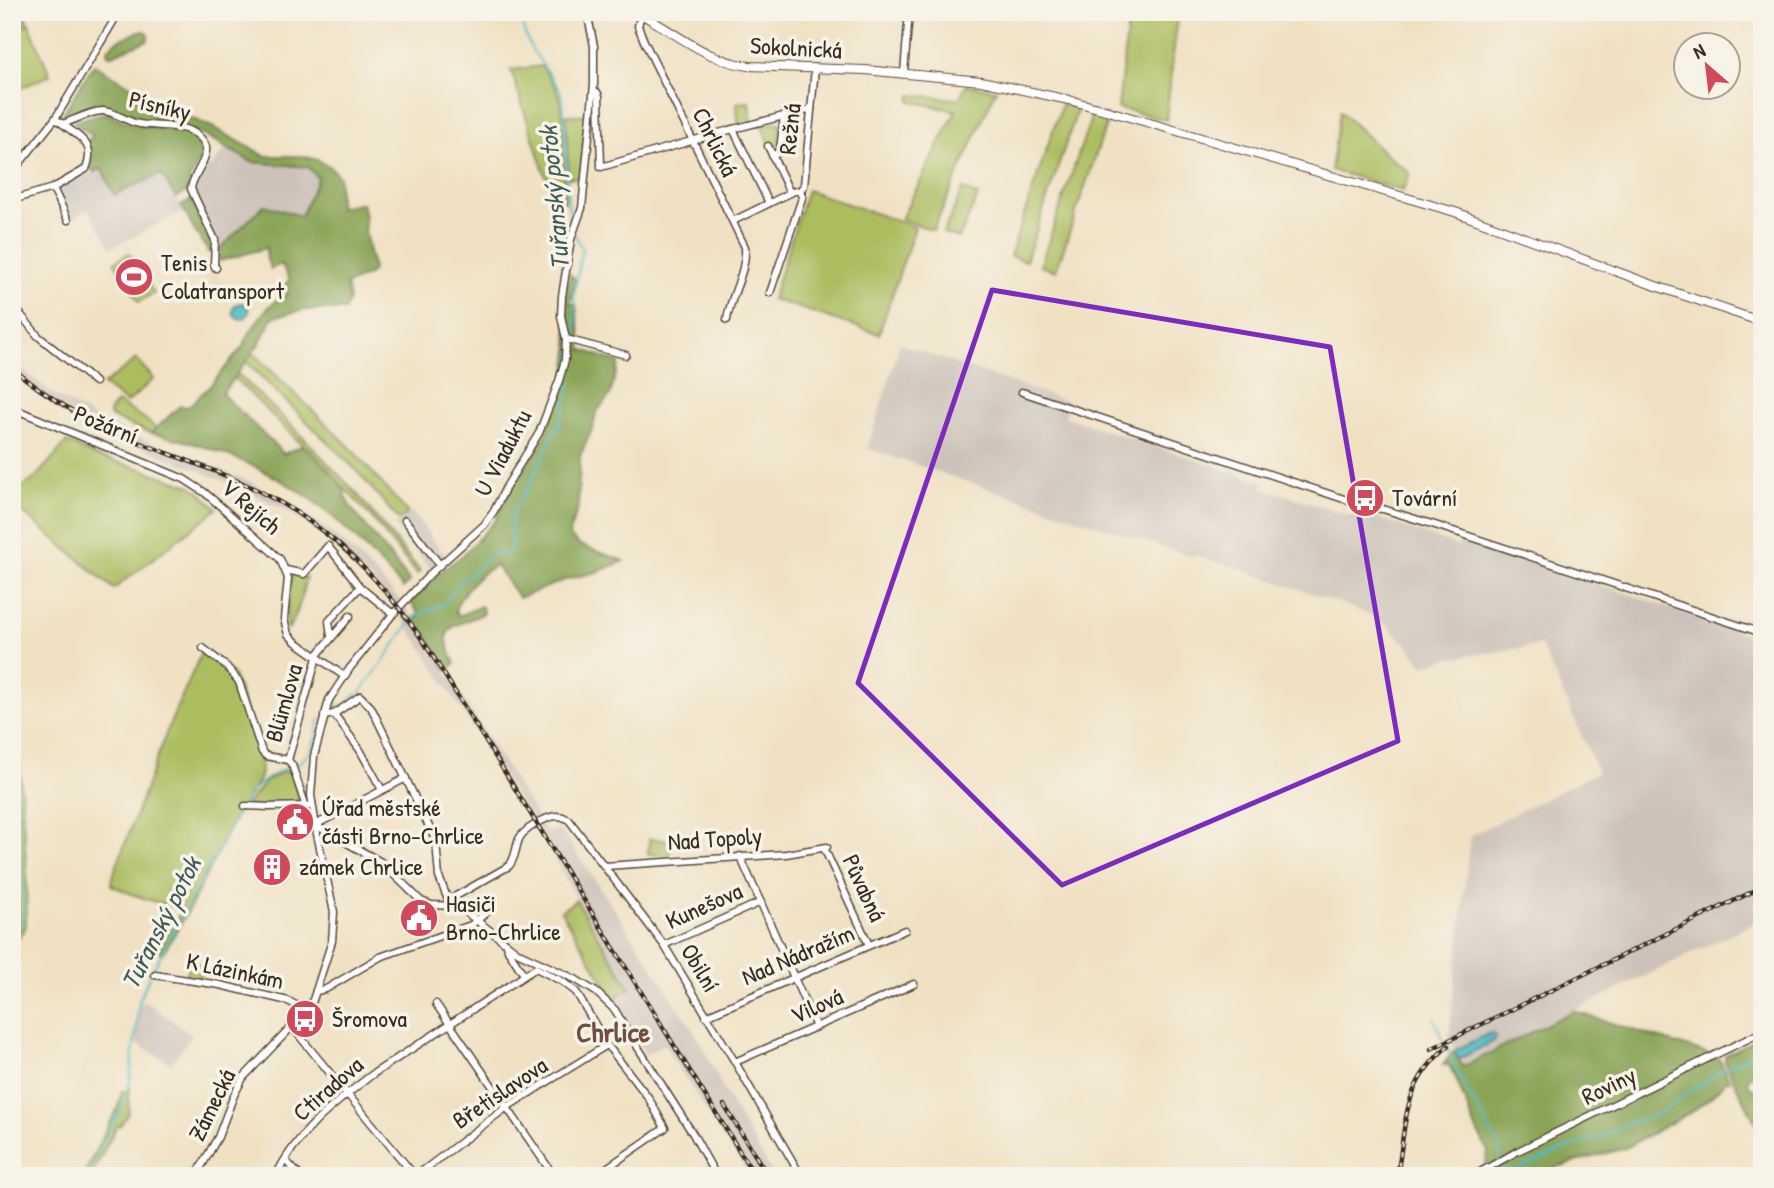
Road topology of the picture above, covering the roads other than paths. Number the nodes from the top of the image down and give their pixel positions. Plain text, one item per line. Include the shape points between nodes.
1 (119, 12) edge
2 (587, 12) edge
3 (909, 12) edge
4 (639, 13) edge
5 (815, 68) junction
6 (904, 73) junction
7 (594, 91) junction
8 (811, 109) junction
9 (784, 116) junction
10 (55, 119) junction
11 (63, 124) junction
12 (733, 129) junction
13 (694, 141) junction
14 (768, 146) dead end
15 (773, 157) junction
16 (12, 173) edge
17 (53, 188) junction
18 (799, 191) junction
19 (790, 193) junction
20 (12, 200) edge
21 (769, 204) junction
22 (68, 220) dead end
23 (733, 220) junction
24 (216, 268) dead end
25 (771, 293) dead end
26 (12, 304) edge
27 (726, 320) dead end
28 (1762, 322) edge
29 (566, 339) junction
30 (626, 355) dead end
31 (95, 382) dead end
32 (1022, 392) dead end
33 (12, 408) edge
34 (184, 479) joint
35 (405, 520) dead end
36 (440, 565) junction
37 (286, 570) junction
38 (360, 587) junction
39 (393, 614) junction
40 (350, 616) dead end
41 (1762, 633) edge
42 (331, 636) junction
43 (203, 648) dead end
44 (317, 657) junction
45 (344, 676) junction
46 (334, 714) junction
47 (324, 716) junction
48 (291, 764) junction
49 (405, 778) junction
50 (382, 790) junction
51 (245, 806) dead end
52 (309, 807) junction
53 (315, 825) junction
54 (826, 848) joint
55 (740, 856) junction
56 (605, 866) junction
57 (761, 902) junction
58 (450, 905) junction
59 (491, 909) dead end
60 (476, 920) junction
61 (905, 930) dead end
62 (507, 944) junction
63 (664, 945) junction
64 (869, 945) junction
65 (155, 975) dead end
66 (524, 975) junction
67 (794, 977) junction
68 (914, 984) dead end
69 (316, 990) junction
70 (436, 1003) dead end
71 (306, 1010) junction
72 (706, 1016) junction
73 (450, 1023) junction
74 (292, 1027) junction
75 (816, 1027) junction
76 (1762, 1032) edge
77 (607, 1045) junction
78 (735, 1062) junction
79 (348, 1093) junction
80 (507, 1107) junction
81 (285, 1160) junction
82 (196, 1176) edge
83 (276, 1176) edge
84 (300, 1176) edge
85 (416, 1176) edge
86 (554, 1176) edge
87 (595, 1176) edge
88 (716, 1176) edge
89 (801, 1176) edge
90 (1474, 1176) edge

1 - 10 street
2 - 7 street via 594,46
3 - 6 street
4 - 5 main road, Sokolnická via 724,62
4 - 13 street, Chrlická via 644,41
5 - 6 main road, Sokolnická
5 - 8 street, Režná
6 - 28 main road, Sokolnická via 981,81 1069,100 1417,200
7 - 13 street via 599,96 601,167
7 - 29 street, U Viaduktu via 582,208 565,275 561,316
8 - 9 street
8 - 18 street, Režná via 804,186
9 - 12 street
9 - 15 street via 780,150
10 - 11 street
10 - 16 street
11 - 17 street via 88,147 90,158 86,169
11 - 24 street, Písníky via 107,111 137,124 197,134 206,153 191,189 215,240
12 - 13 street
12 - 21 street
13 - 23 street, Chrlická
14 - 15 street
15 - 19 street
17 - 20 street
17 - 22 street
18 - 19 street, Režná
18 - 25 street, Režná via 802,198
19 - 21 street, Režná
21 - 23 street, Režná
23 - 27 street, Chrlická via 746,250
26 - 31 street via 38,336
29 - 30 street
29 - 36 street, U Viaduktu via 559,381 539,433 489,518
32 - 41 street
33 - 34 street, Požární
34 - 37 street, V Rejích via 275,554
35 - 36 street
36 - 39 street, U Viaduktu
37 - 38 street, V Rejích via 304,574 328,546
37 - 44 street, V Rejích via 286,630
38 - 39 street, V Rejích
38 - 42 street via 329,621
39 - 45 street, U Viaduktu
40 - 42 street
42 - 44 street, Blümlova
43 - 48 street via 239,682 262,751
44 - 45 street, V Rejích
44 - 48 street, Blümlova
45 - 47 street, U Viaduktu
46 - 47 street
46 - 49 street via 359,696 371,707
46 - 50 street
47 - 52 street, U Viaduktu
48 - 52 street
49 - 50 street
49 - 58 street via 436,841 438,873
50 - 53 street
51 - 52 street
52 - 53 street, Zámecká
53 - 58 street via 381,862 421,901
53 - 69 street, Zámecká via 335,921
54 - 55 street, Nad Topoly
54 - 64 street, Půvabná
55 - 56 street, Nad Topoly
55 - 57 street
56 - 58 street, Obilní via 566,818 554,816 521,835 509,866 456,896
56 - 63 street, Obilní
57 - 63 street, Kunešova
57 - 67 street
58 - 60 street
59 - 60 street
60 - 62 street
60 - 69 street via 380,957 324,990
61 - 64 street, Nad Nádražím
62 - 66 street
62 - 88 street via 575,979 608,1002
63 - 72 street, Obilní
64 - 67 street, Nad Nádražím
65 - 71 street, K Lázinkám via 220,985 288,1001
66 - 73 street, Ctiradova
66 - 77 street via 537,968 576,992
67 - 72 street, Nad Nádražím
67 - 75 street
68 - 75 street, Vilová
69 - 71 street, Zámecká
70 - 73 street
71 - 74 street, Zámecká
72 - 78 street, Obilní
73 - 79 street, Ctiradova
73 - 80 street
74 - 79 street
74 - 82 street, Zámecká via 243,1078
75 - 78 street, Vilová
76 - 90 street, Roviny
77 - 80 street, Břetislavova
77 - 87 street via 648,1097 665,1128
78 - 89 street, Obilní
79 - 81 street, Ctiradova via 304,1134
79 - 85 street
80 - 85 street, Břetislavova
80 - 86 street
81 - 83 street, Ctiradova
81 - 84 street

